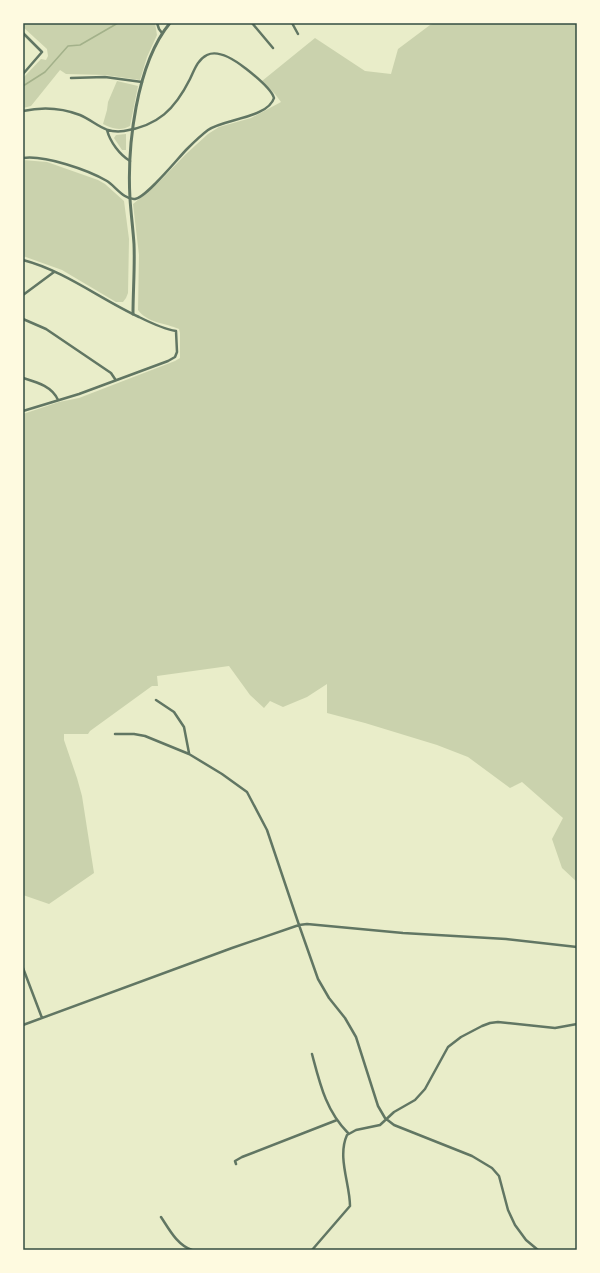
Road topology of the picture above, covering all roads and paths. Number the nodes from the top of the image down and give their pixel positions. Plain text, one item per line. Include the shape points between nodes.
1 (157, 23) edge
2 (170, 23) edge
3 (252, 23) edge
4 (292, 23) edge
5 (23, 33) edge
6 (162, 33) junction
7 (298, 34) dead end
8 (273, 48) dead end
9 (23, 74) edge
10 (71, 78) dead end
11 (142, 82) junction
12 (23, 111) edge
13 (133, 129) junction
14 (106, 130) junction
15 (23, 158) edge
16 (130, 161) junction
17 (130, 198) junction
18 (23, 260) edge
19 (54, 272) junction
20 (23, 295) edge
21 (133, 314) junction
22 (23, 319) edge
23 (23, 378) edge
24 (116, 379) junction
25 (58, 400) junction
26 (23, 412) edge
27 (156, 700) dead end
28 (115, 734) dead end
29 (189, 754) junction
30 (299, 925) junction
31 (577, 947) edge
32 (23, 968) edge
33 (42, 1018) junction
34 (577, 1024) edge
35 (23, 1025) edge
36 (312, 1054) dead end
37 (337, 1120) junction
38 (386, 1120) junction
39 (348, 1133) junction
40 (236, 1164) dead end
41 (161, 1217) dead end
42 (192, 1250) edge
43 (312, 1250) edge
44 (538, 1250) edge

1 - 6 street
2 - 6 street
3 - 8 street
4 - 7 street
5 - 9 street via 42,52
6 - 11 street
10 - 11 street via 105,77
11 - 13 street
12 - 14 street via 42,109 71,112
13 - 14 street via 120,132
13 - 16 street
13 - 17 street via 152,123 164,115 184,90 199,61 210,54 224,55 244,67 268,88 274,100 251,116 211,128 154,184 135,199
14 - 16 street via 121,153
15 - 17 street via 42,158 76,168 108,182
16 - 17 street
17 - 21 street via 134,251
18 - 19 street
19 - 20 street
19 - 21 street
21 - 24 street via 176,331 176,353 174,358
22 - 24 street via 48,330
23 - 25 street via 50,389
24 - 25 street
25 - 26 street
27 - 29 street via 174,712 184,727
28 - 29 street via 140,735
29 - 30 street via 247,792 267,830
30 - 31 street via 506,939
30 - 33 street
30 - 38 street via 318,979 356,1037 376,1101
32 - 33 street
33 - 35 street
34 - 38 street via 564,1028 498,1022 482,1026 448,1047 422,1093
36 - 37 street via 327,1102
37 - 39 street
37 - 40 street via 237,1159
38 - 39 street
38 - 44 street via 472,1156 492,1168 499,1176 515,1225 526,1240
39 - 43 street via 344,1166 350,1206
41 - 42 street via 172,1234 186,1248

